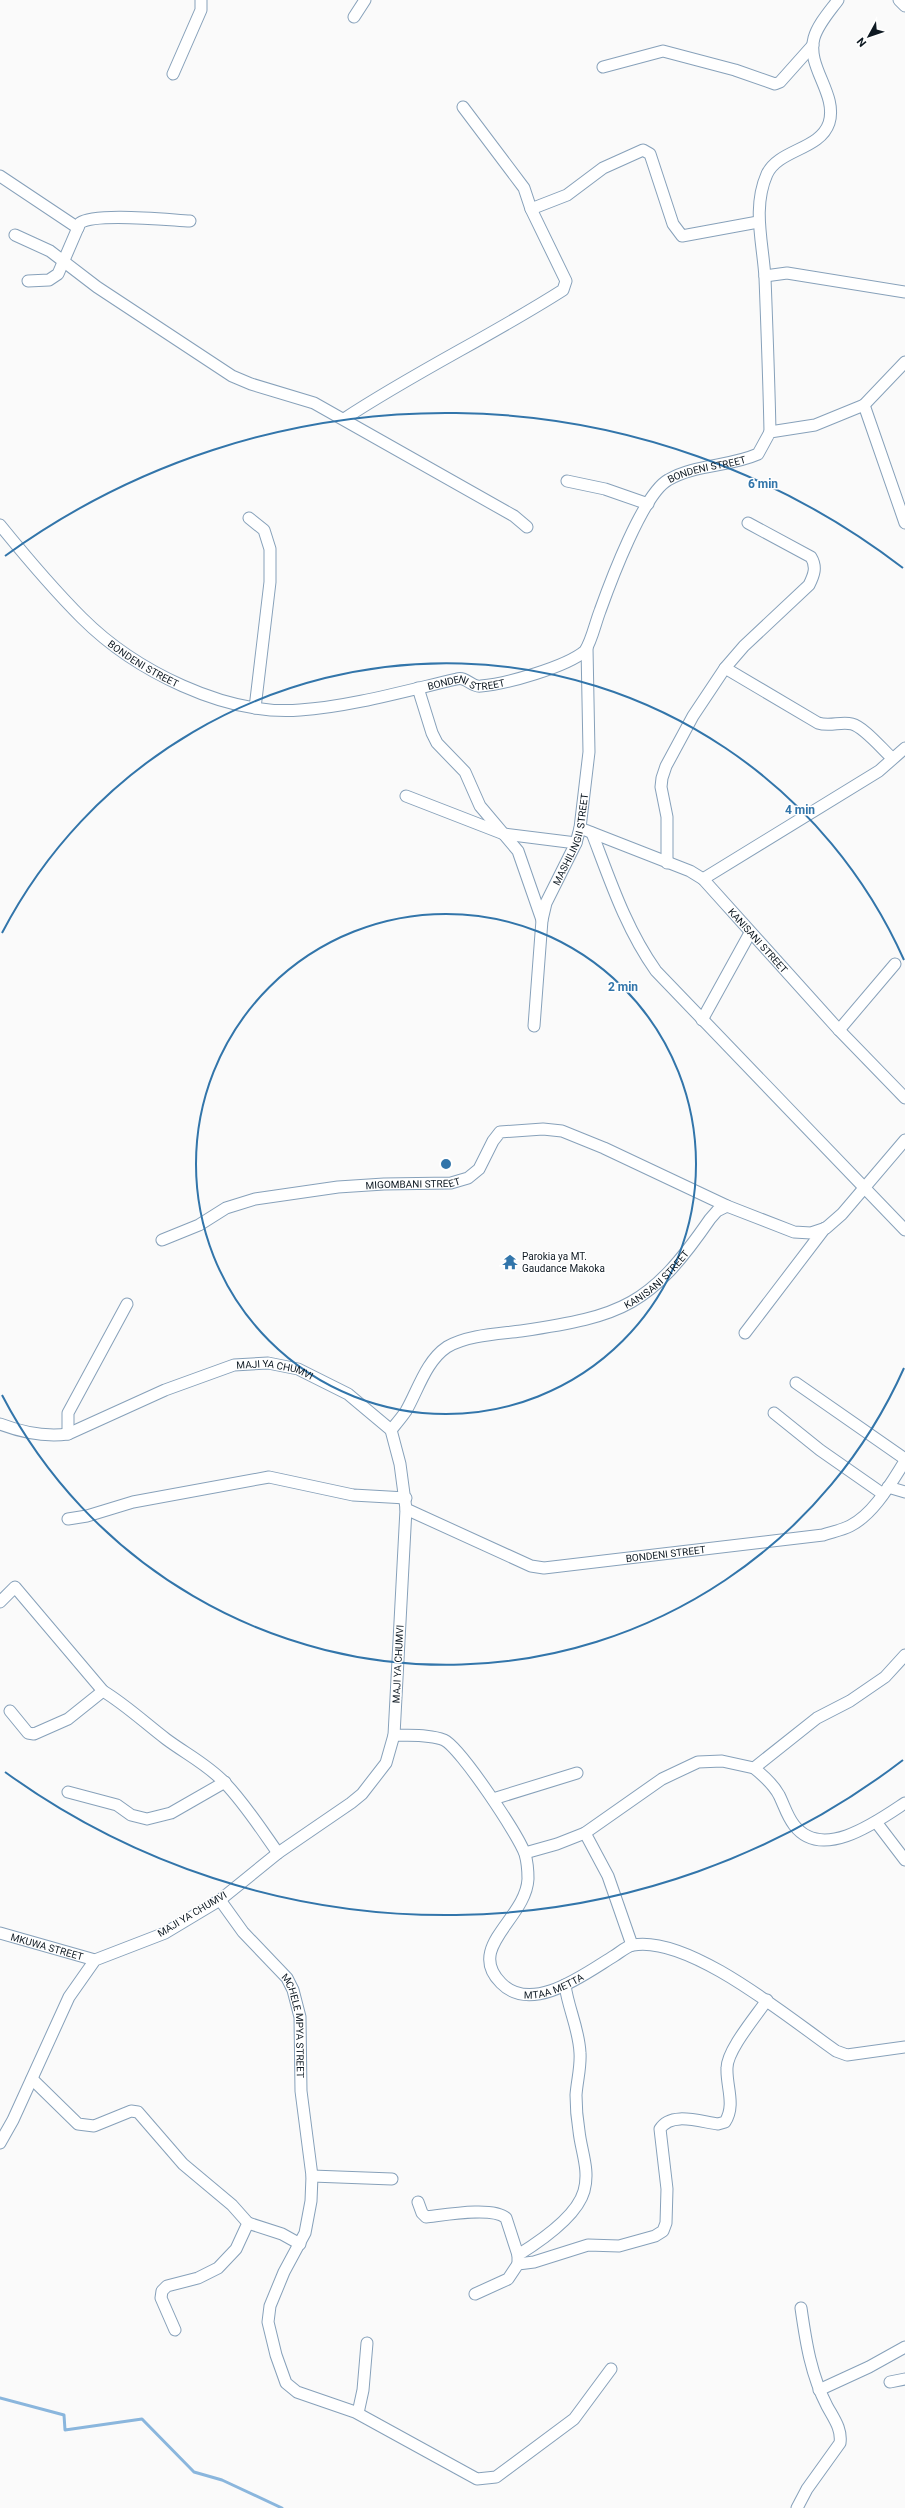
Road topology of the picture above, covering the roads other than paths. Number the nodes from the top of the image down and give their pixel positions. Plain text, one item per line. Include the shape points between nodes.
1 (201, 0) edge
2 (365, 0) edge
3 (838, 0) edge
4 (899, 0) edge
5 (905, 6) edge
6 (354, 17) dead end
7 (813, 45) junction
8 (603, 67) dead end
9 (173, 74) dead end
10 (463, 107) dead end
11 (0, 176) edge
12 (531, 209) junction
13 (190, 221) dead end
14 (758, 222) junction
15 (78, 228) junction
16 (15, 235) dead end
17 (64, 262) junction
18 (765, 276) junction
19 (28, 281) dead end
20 (905, 292) edge
21 (905, 362) edge
22 (864, 405) junction
23 (344, 420) junction
24 (770, 432) junction
25 (567, 481) dead end
26 (648, 504) junction
27 (249, 518) dead end
28 (905, 521) edge
29 (748, 522) dead end
30 (0, 525) edge
31 (526, 527) dead end
32 (587, 648) junction
33 (725, 668) junction
34 (418, 688) junction
35 (255, 708) junction
36 (905, 748) edge
37 (892, 758) junction
38 (406, 796) dead end
39 (580, 828) junction
40 (592, 833) junction
41 (504, 834) junction
42 (576, 843) junction
43 (667, 863) junction
44 (703, 879) junction
45 (542, 920) junction
46 (750, 934) junction
47 (895, 964) dead end
48 (702, 1020) junction
49 (534, 1026) dead end
50 (839, 1030) junction
51 (905, 1098) edge
52 (905, 1140) edge
53 (864, 1188) junction
54 (727, 1206) junction
55 (826, 1228) junction
56 (905, 1230) edge
57 (162, 1240) dead end
58 (127, 1304) dead end
59 (745, 1333) dead end
60 (796, 1383) dead end
61 (774, 1413) dead end
62 (0, 1424) edge
63 (391, 1430) junction
64 (68, 1434) junction
65 (905, 1460) edge
66 (885, 1490) junction
67 (905, 1492) edge
68 (406, 1503) junction
69 (68, 1519) dead end
70 (0, 1602) edge
71 (905, 1655) edge
72 (103, 1691) junction
73 (10, 1711) dead end
74 (394, 1735) junction
75 (754, 1768) junction
76 (577, 1773) dead end
77 (225, 1782) junction
78 (68, 1792) dead end
79 (493, 1799) junction
80 (905, 1803) edge
81 (876, 1822) junction
82 (585, 1833) junction
83 (278, 1853) junction
84 (525, 1853) junction
85 (905, 1860) edge
86 (220, 1900) junction
87 (0, 1933) edge
88 (632, 1945) junction
89 (95, 1960) junction
90 (565, 1985) junction
91 (767, 2000) junction
92 (905, 2047) edge
93 (32, 2079) junction
94 (0, 2143) edge
95 (312, 2176) junction
96 (392, 2179) dead end
97 (418, 2202) dead end
98 (248, 2223) junction
99 (300, 2244) junction
100 (518, 2260) junction
101 (475, 2294) dead end
102 (801, 2308) dead end
103 (175, 2330) dead end
104 (367, 2343) dead end
105 (905, 2347) edge
106 (610, 2369) dead end
107 (905, 2379) edge
108 (890, 2382) dead end
109 (819, 2390) junction
110 (358, 2413) junction
111 (797, 2508) edge

1 - 9 street via 201,10
2 - 6 street
3 - 7 street via 817,31
4 - 5 street
7 - 8 street via 780,82 772,84 735,70 663,50
7 - 14 street via 816,65 830,108 829,123 810,144 792,152 769,170 761,197
10 - 12 street via 524,188
11 - 15 street
12 - 14 street via 567,195 603,168 643,150 650,154 673,224 682,236
12 - 23 street via 566,281 565,288 522,316 398,384
13 - 15 street via 93,218 82,222
14 - 18 street
15 - 17 street
16 - 17 street via 39,245
17 - 19 street via 58,274 49,280
17 - 23 street via 97,287 232,376 314,403
18 - 20 street via 786,273
18 - 24 street
21 - 22 street
22 - 24 street via 815,425
22 - 28 street
23 - 31 street via 514,516
24 - 26 street, BONDENI STREET via 758,454 737,462 682,473 664,482
25 - 26 street via 605,489
26 - 32 street, BONDENI STREET via 608,591
27 - 35 street via 264,530 270,549 270,582
29 - 33 street via 811,557 815,569 809,585 744,646
30 - 35 street, BONDENI STREET via 82,618 124,654 194,690
32 - 34 street, BONDENI STREET via 570,661 519,678 481,687 459,678
32 - 39 street, MASHILINGII STREET via 589,752
33 - 37 street via 818,723 826,726 852,724
33 - 43 street via 693,716 662,778 667,817
34 - 35 street, BONDENI STREET via 299,711
34 - 41 street via 432,733 464,772 480,806
36 - 37 street
37 - 44 street via 879,772
38 - 41 street
39 - 40 street, KANISANI STREET
39 - 42 street, MASHILINGII STREET
40 - 43 street, KANISANI STREET
40 - 48 street via 611,884 642,951
41 - 42 street
41 - 45 street via 518,851
42 - 45 street, MASHILINGII STREET via 549,897
43 - 44 street, KANISANI STREET via 690,871
44 - 46 street, KANISANI STREET
45 - 49 street, MASHILINGII STREET
46 - 48 street
46 - 50 street, KANISANI STREET
47 - 50 street
48 - 53 street
50 - 51 street, KANISANI STREET
52 - 53 street
53 - 55 street
53 - 56 street
54 - 55 street via 794,1232 811,1234
54 - 57 street, MIGOMBANI STREET via 562,1131 528,1130 500,1132 479,1169 468,1178 451,1183 331,1188 255,1199 226,1208 199,1225
54 - 63 street, KANISANI STREET via 717,1211 710,1219 665,1278 629,1305 611,1313 568,1324 491,1335 447,1348 427,1369 406,1411
55 - 59 street
58 - 64 street via 68,1413
60 - 65 street
61 - 66 street via 820,1450
62 - 64 street, MAJI YA CHUMVI via 16,1430
63 - 64 street, MAJI YA CHUMVI via 348,1394 298,1369 268,1364 234,1365 165,1390
63 - 68 street, MAJI YA CHUMVI
65 - 66 street, BONDENI STREET
66 - 67 street
66 - 68 street, BONDENI STREET via 867,1513 851,1526 824,1535 544,1568 531,1566
68 - 69 street via 269,1477 133,1502
68 - 74 street, MAJI YA CHUMVI
70 - 72 street via 15,1587
71 - 75 street via 885,1677 850,1701 817,1718
72 - 73 street via 68,1720 34,1734 28,1733
72 - 77 street
74 - 79 street, MTAA METTA via 425,1736 445,1741 460,1754
74 - 83 street, MAJI YA CHUMVI via 386,1763 362,1794 312,1832
75 - 81 street via 771,1783 794,1825 805,1836 832,1839 853,1835
75 - 82 street via 722,1761 698,1762 662,1779
76 - 79 street
77 - 78 street via 171,1813 147,1819 131,1815 117,1804
77 - 83 street via 250,1812
79 - 84 street, MTAA METTA
80 - 81 street
81 - 85 street
82 - 84 street
82 - 88 street via 608,1876
83 - 86 street, MAJI YA CHUMVI
84 - 90 street, MTAA METTA via 528,1878 522,1904 492,1946 488,1958 490,1970 504,1986 519,1993 541,1994
86 - 89 street, MAJI YA CHUMVI via 165,1933
86 - 95 street, MCHELE MPYA STREET via 243,1932 287,1978 293,1990 300,2017 302,2092
87 - 89 street, MKUWA STREET
88 - 90 street, MTAA METTA
88 - 91 street via 663,1946 696,1959
89 - 93 street via 69,1997
90 - 100 street via 580,2052 576,2095 579,2133 585,2159 584,2191 578,2204 552,2233
91 - 92 street via 798,2025 847,2055
91 - 100 street via 737,2045 727,2067 731,2101 725,2122 718,2124 673,2118 664,2122 660,2129 667,2189 666,2223 663,2231 619,2246 588,2245 534,2262
93 - 94 street
93 - 98 street via 78,2124 94,2126 132,2111 138,2112 183,2164 232,2205
95 - 96 street
95 - 99 street, MCHELE MPYA STREET via 309,2220
97 - 100 street via 426,2217 481,2212 502,2215 506,2218
98 - 99 street via 282,2234
98 - 103 street via 236,2249 218,2268 198,2278 167,2286 162,2292 161,2298
99 - 110 street, MCHELE MPYA STREET via 284,2272 270,2306 268,2322 276,2355 286,2383 297,2392
100 - 101 street via 508,2279
102 - 109 street via 811,2368
104 - 110 street via 363,2390
105 - 109 street
106 - 110 street via 574,2419 496,2477 477,2479
107 - 108 street
109 - 111 street via 841,2434 840,2443 807,2489

